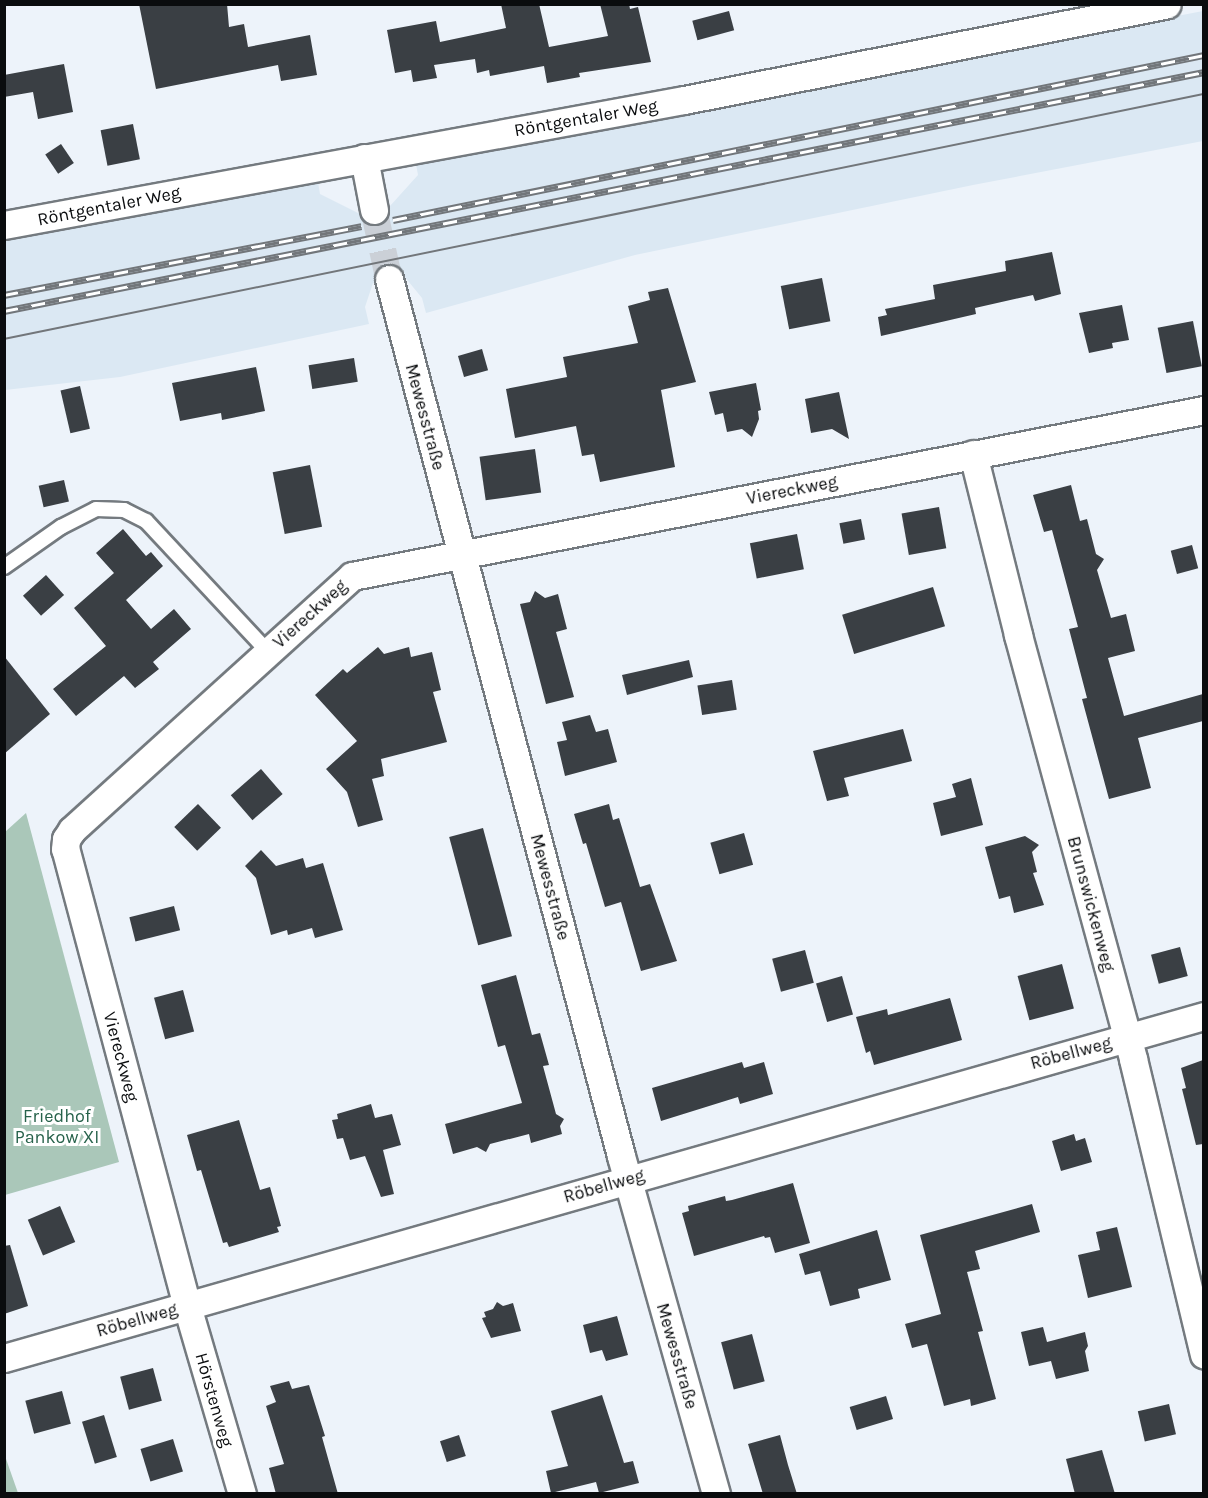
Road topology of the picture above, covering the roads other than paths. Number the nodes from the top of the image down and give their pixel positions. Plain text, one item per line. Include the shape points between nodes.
1 (1167, 4) edge
2 (364, 158) junction
3 (374, 210) tunnel mouth
4 (4, 225) edge
5 (389, 279) tunnel mouth
6 (1203, 410) edge
7 (973, 454) junction
8 (462, 555) junction
9 (4, 567) edge
10 (268, 652) junction
11 (1203, 1016) edge
12 (1127, 1038) junction
13 (627, 1179) junction
14 (187, 1306) junction
15 (1203, 1355) edge
16 (4, 1358) edge
17 (242, 1494) edge
18 (716, 1494) edge

1 - 2 street, Röntgentaler Weg via 684,100
2 - 3 street
2 - 4 street, Röntgentaler Weg
5 - 8 street, Mewesstraße
6 - 7 street, Viereckweg
7 - 8 street, Viereckweg
7 - 12 street, Brunswickenweg
8 - 10 street, Viereckweg via 352,576
8 - 13 street, Mewesstraße
9 - 10 lane via 61,527 96,509 124,510 146,521
10 - 14 street, Viereckweg via 66,839 65,849
11 - 12 street, Röbellweg
12 - 13 street, Röbellweg
12 - 15 street, Brunswickenweg
13 - 14 street, Röbellweg
13 - 18 street, Mewesstraße
14 - 16 street, Röbellweg
14 - 17 street, Hörstenweg

